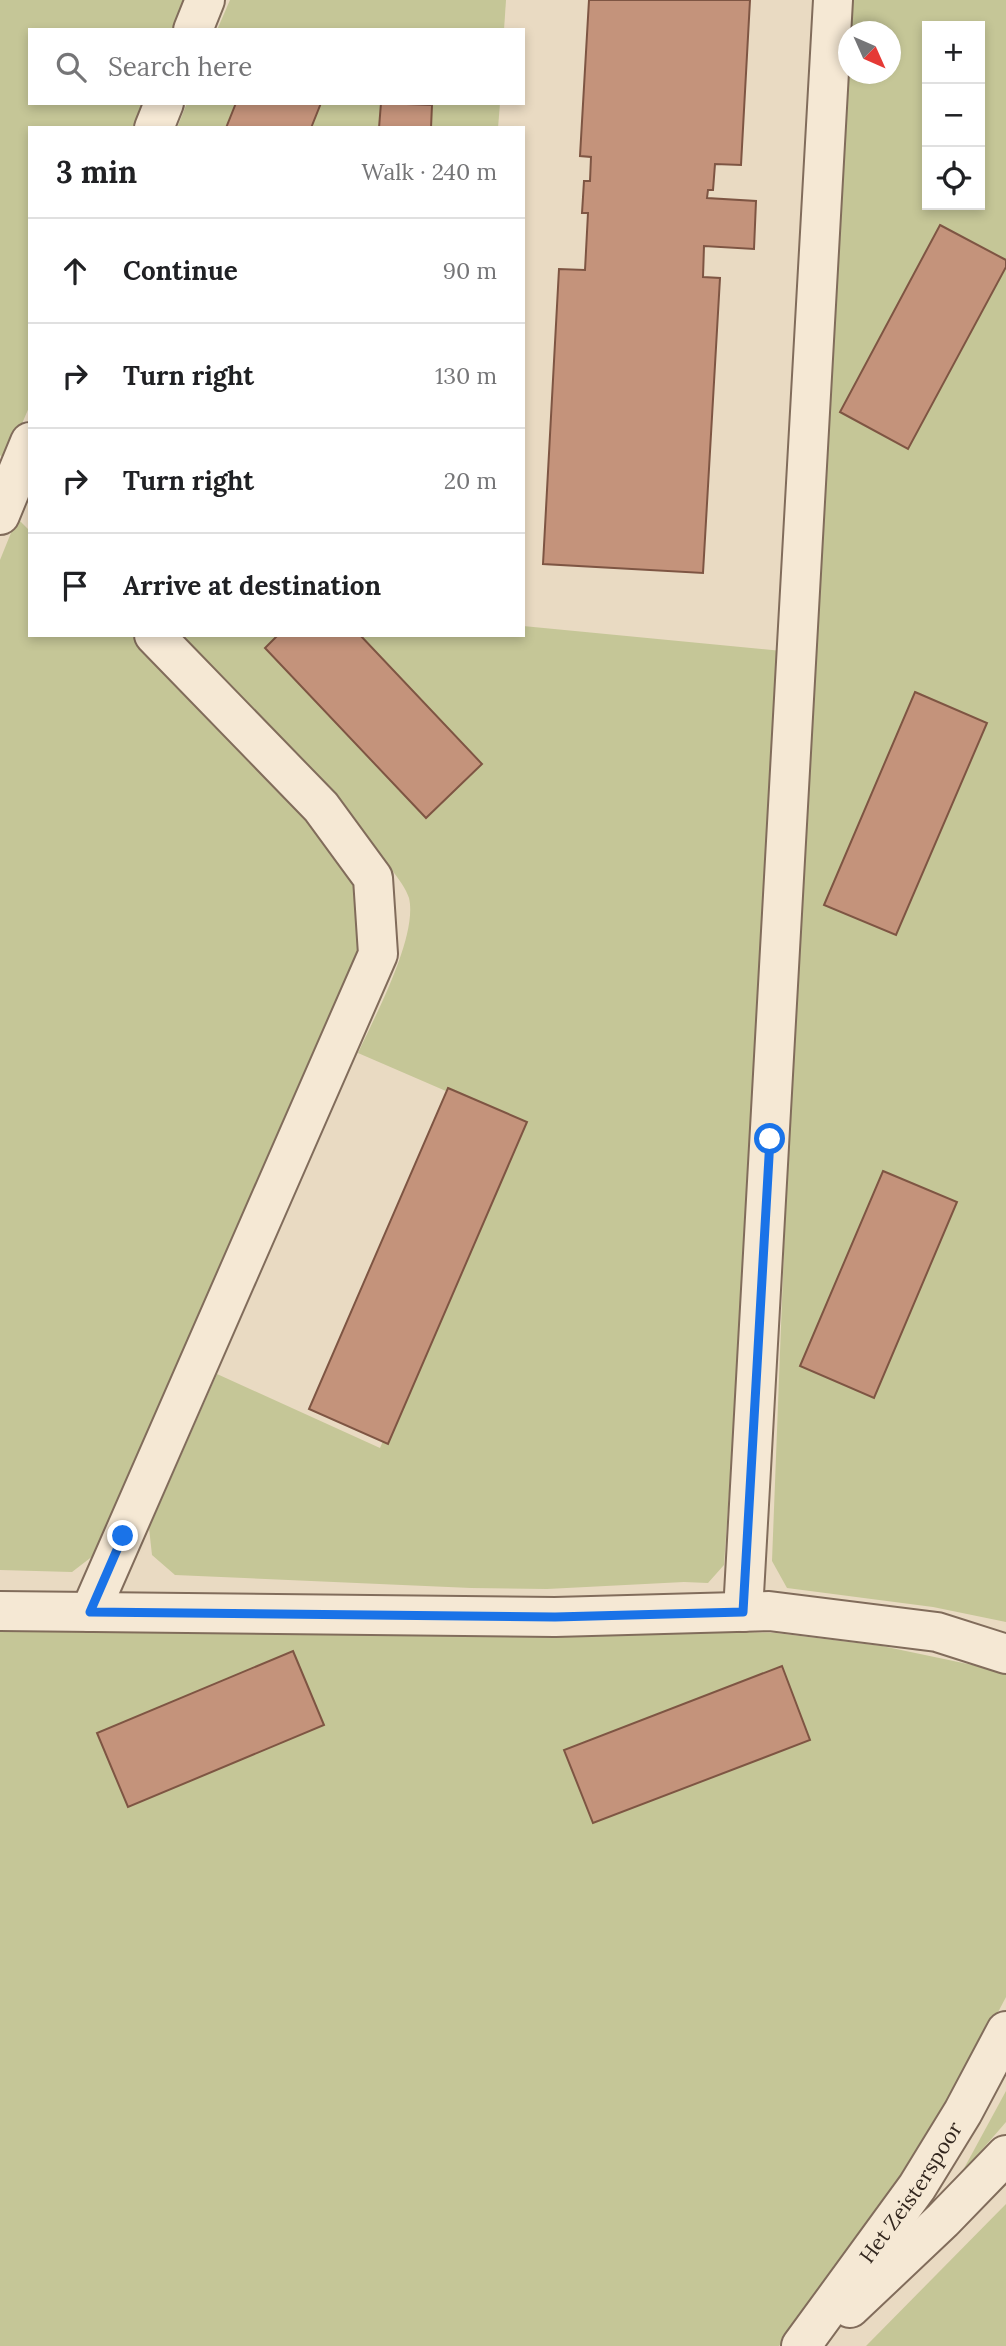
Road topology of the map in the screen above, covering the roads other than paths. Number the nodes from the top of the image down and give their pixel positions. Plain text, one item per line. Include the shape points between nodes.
1 (205, 0) edge
2 (833, 0) edge
3 (194, 28) edge
4 (163, 105) edge
5 (155, 126) edge
6 (28, 448) edge
7 (10, 497) edge
8 (156, 637) edge
9 (0, 1611) edge
10 (90, 1612) junction
11 (743, 1612) junction
12 (1006, 1654) edge
13 (1006, 2031) edge
14 (1006, 2155) edge
15 (801, 2346) edge
16 (811, 2346) edge

1 - 3 street
2 - 11 street
4 - 5 street
6 - 7 street
8 - 10 street via 321,807 373,878 378,954
9 - 10 street
10 - 11 street via 555,1617
11 - 12 street via 769,1611 937,1632
13 - 15 street, Het Zeisterspoor via 917,2187
14 - 16 street, Het Zeisterspoor

